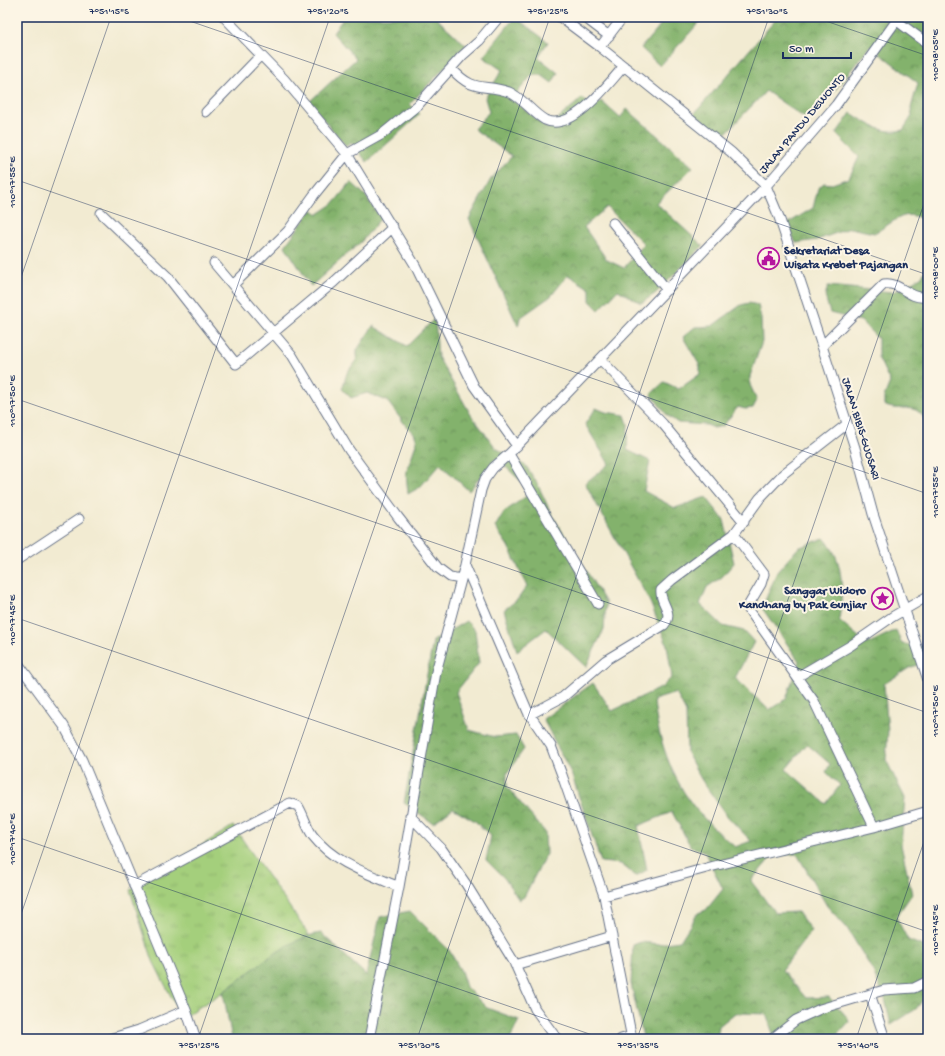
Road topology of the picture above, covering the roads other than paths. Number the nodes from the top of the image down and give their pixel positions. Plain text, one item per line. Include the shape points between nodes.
1 (224, 17) edge
2 (499, 17) edge
3 (560, 17) edge
4 (584, 17) edge
5 (623, 17) edge
6 (898, 19) edge
7 (609, 36) junction
8 (928, 44) edge
9 (600, 47) junction
10 (260, 56) junction
11 (624, 66) junction
12 (452, 68) junction
13 (206, 112) dead end
14 (347, 154) junction
15 (766, 186) junction
16 (101, 213) dead end
17 (613, 223) dead end
18 (393, 227) junction
19 (214, 263) dead end
20 (233, 285) junction
21 (667, 290) junction
22 (928, 292) edge
23 (274, 332) junction
24 (822, 346) junction
25 (600, 359) junction
26 (847, 424) junction
27 (517, 446) junction
28 (509, 454) junction
29 (79, 519) dead end
30 (744, 522) junction
31 (734, 534) junction
32 (17, 560) edge
33 (465, 565) junction
34 (461, 579) junction
35 (928, 596) edge
36 (598, 604) dead end
37 (905, 609) junction
38 (17, 662) edge
39 (797, 677) junction
40 (928, 680) edge
41 (529, 715) junction
42 (928, 811) edge
43 (410, 816) junction
44 (874, 827) junction
45 (134, 886) junction
46 (399, 887) junction
47 (604, 896) junction
48 (612, 936) junction
49 (515, 965) junction
50 (928, 981) edge
51 (870, 994) junction
52 (186, 1010) junction
53 (632, 1037) edge
54 (109, 1039) edge
55 (196, 1039) edge
56 (369, 1039) edge
57 (557, 1039) edge
58 (621, 1039) edge
59 (772, 1039) edge
60 (885, 1039) edge

1 - 10 street
2 - 12 street
3 - 9 street
4 - 7 street
5 - 7 street
6 - 8 street
6 - 15 street, JALAN PANDU DEWONTO via 836,105
7 - 9 street
9 - 11 street
10 - 13 street
10 - 14 street via 284,79
11 - 12 street via 597,98 568,119 555,122 544,119 520,98 508,92 486,89 466,82
11 - 15 street via 731,152
12 - 14 street via 398,123
14 - 18 street
14 - 20 street via 288,231
15 - 21 street, JALAN PANDU DEWONTO
15 - 24 street, JALAN BIBIS-GUOSARI via 779,217
16 - 23 street via 168,277 236,364
17 - 21 street
18 - 23 street via 334,282
18 - 27 street via 415,265 474,386
19 - 20 street
20 - 23 street
21 - 25 street, JALAN PANDU DEWONTO
22 - 24 street via 924,297 918,297 893,284 884,284
23 - 34 street via 292,355 349,450 398,517 438,568 450,577
24 - 26 street, JALAN BIBIS-GUOSARI
25 - 27 street, JALAN PANDU DEWONTO
25 - 30 street via 663,424
26 - 30 street via 783,474 760,498
26 - 37 street, JALAN BIBIS-GUOSARI via 873,514
27 - 28 street, JALAN PANDU DEWONTO
28 - 33 street, JALAN PANDU DEWONTO via 485,479
28 - 36 street
29 - 32 street
30 - 31 street
31 - 39 street via 764,574 748,606 749,610
31 - 41 street via 661,590 661,598 668,611 668,619 664,625 606,660 563,697
33 - 34 street, JALAN PANDU DEWONTO
33 - 41 street
34 - 43 street, JALAN PANDU DEWONTO via 436,672
35 - 37 street
37 - 39 street via 850,646
37 - 40 street, JALAN BIBIS-GUOSARI
38 - 45 street via 64,726 76,748
39 - 44 street via 814,701
41 - 47 street via 551,746
42 - 44 street
43 - 46 street, JALAN PANDU DEWONTO
43 - 49 street via 441,848 498,934
44 - 47 street
45 - 46 street via 293,803 299,808 315,838 336,857 348,865
45 - 52 street
46 - 56 street, JALAN PANDU DEWONTO
47 - 48 street
48 - 49 street
48 - 53 street
49 - 57 street via 535,1009
50 - 51 street via 914,988 884,990
51 - 59 street via 805,1015
51 - 60 street
52 - 54 street via 139,1030
52 - 55 street
53 - 58 street

